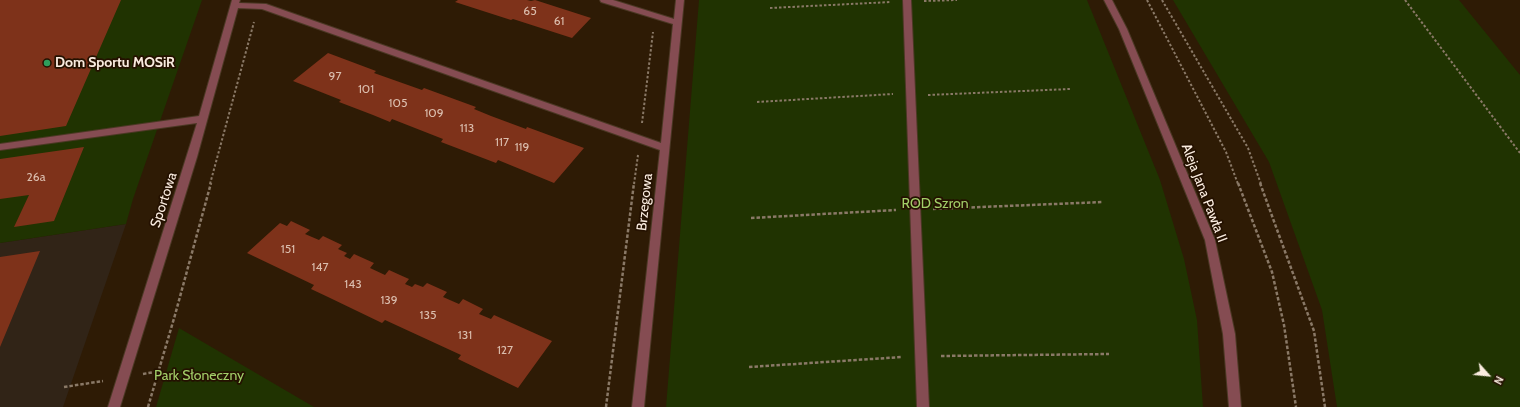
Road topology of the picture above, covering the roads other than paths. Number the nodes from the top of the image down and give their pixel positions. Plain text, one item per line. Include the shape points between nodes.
1 (604, 0) edge
2 (680, 0) edge
3 (1108, 0) edge
4 (907, 1) edge
5 (235, 3) edge
6 (678, 23) junction
7 (202, 119) junction
8 (0, 147) edge
9 (665, 148) junction
10 (114, 407) edge
11 (638, 407) edge
12 (923, 407) edge
13 (1235, 407) edge

1 - 6 street
2 - 6 street, Brzegowa
3 - 13 street, Aleja Jana Pawła II via 1123,30 1210,240 1229,334
4 - 12 street
5 - 7 street, Sportowa
5 - 9 street via 263,6
6 - 9 street, Brzegowa
7 - 8 street
7 - 10 street, Sportowa
9 - 11 street, Brzegowa

